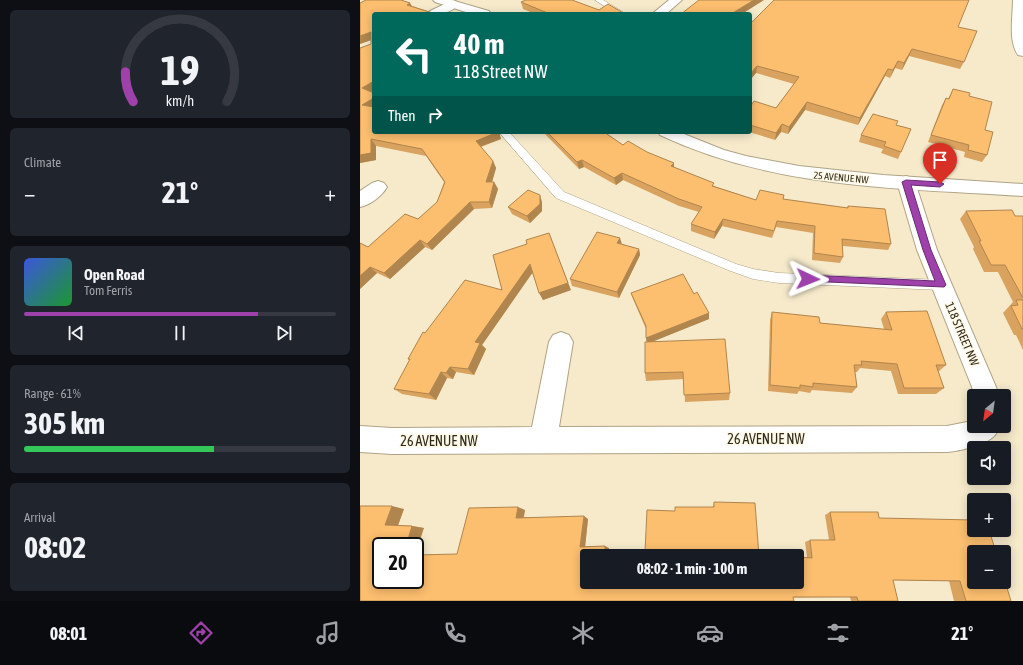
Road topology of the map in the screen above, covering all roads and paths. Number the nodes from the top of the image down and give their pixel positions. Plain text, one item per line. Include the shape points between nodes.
1 (439, 0) edge
2 (598, 0) edge
3 (676, 0) edge
4 (1019, 0) edge
5 (453, 4) junction
6 (438, 12) edge
7 (479, 12) edge
8 (619, 12) edge
9 (661, 12) edge
10 (1023, 52) edge
11 (506, 134) edge
12 (671, 134) edge
13 (906, 182) junction
14 (378, 187) dead end
15 (1023, 190) edge
16 (360, 201) edge
17 (941, 285) junction
18 (561, 342) dead end
19 (984, 389) edge
20 (976, 433) edge
21 (360, 439) edge
22 (543, 440) junction

1 - 5 street
2 - 8 lane
3 - 9 street
4 - 10 street via 1019,36
5 - 6 street
5 - 7 street
11 - 17 lane via 560,195 732,267 753,274 779,278
12 - 13 street, 25 AVENUE NW via 707,150 766,167 833,177
13 - 15 street, 25 AVENUE NW
13 - 17 street, 118 STREET NW
14 - 16 street
17 - 19 street, 118 STREET NW
18 - 22 street
20 - 22 street, 26 AVENUE NW via 946,438
21 - 22 street, 26 AVENUE NW

